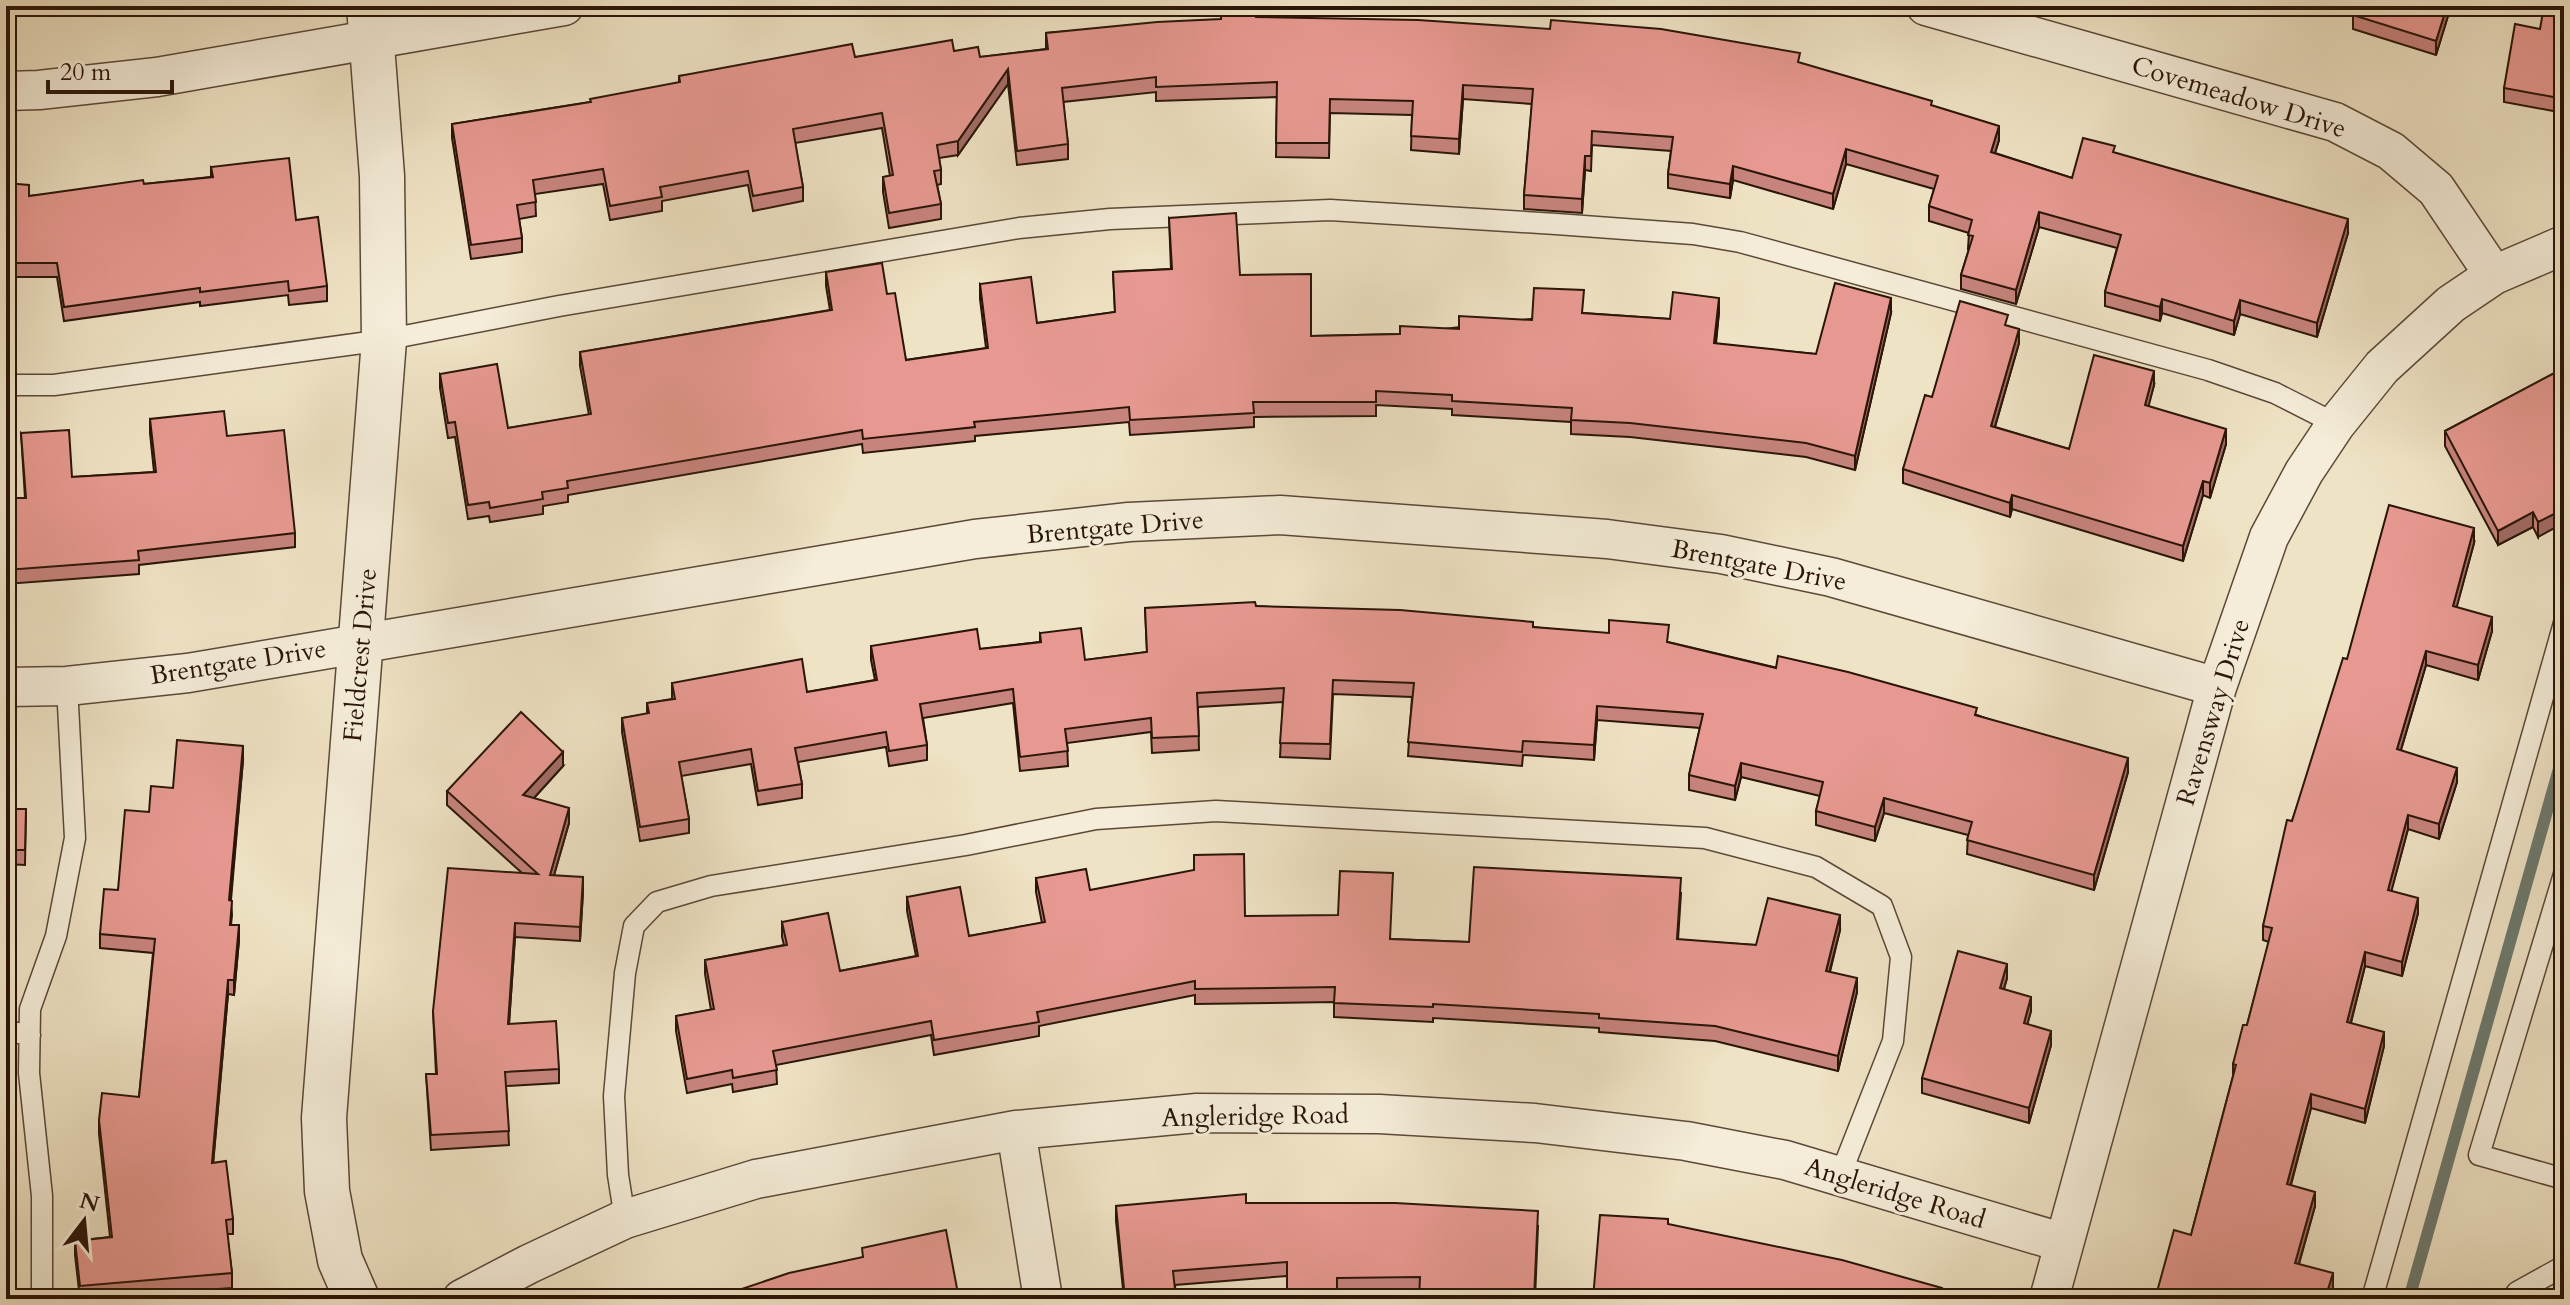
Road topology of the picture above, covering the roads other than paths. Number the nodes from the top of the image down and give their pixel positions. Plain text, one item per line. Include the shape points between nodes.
1 (564, 6) edge
2 (1926, 6) edge
3 (371, 22) edge
4 (6, 91) edge
5 (2564, 245) edge
6 (2494, 275) junction
7 (384, 340) junction
8 (6, 385) edge
9 (2336, 424) junction
10 (2564, 623) edge
11 (362, 641) junction
12 (67, 686) junction
13 (6, 687) edge
14 (2217, 687) junction
15 (2564, 874) edge
16 (6, 1031) edge
17 (30, 1035) junction
18 (1016, 1130) junction
19 (1840, 1176) junction
20 (2564, 1179) edge
21 (625, 1219) junction
22 (2064, 1243) junction
23 (2564, 1266) edge
24 (42, 1299) edge
25 (357, 1299) edge
26 (462, 1299) edge
27 (1043, 1299) edge
28 (2049, 1299) edge
29 (2372, 1299) edge
30 (2512, 1299) edge

1 - 3 street
2 - 6 street, Covemeadow Drive via 2335,122 2391,151 2436,189
3 - 4 street via 157,77
3 - 7 street, Fieldcrest Drive via 382,176
5 - 6 street, Ravensway Drive
6 - 9 street, Ravensway Drive via 2451,304 2382,367
7 - 8 lane via 54,385
7 - 9 lane via 1019,228 1330,210 1693,234 1740,242 2208,370 2275,393
7 - 11 street, Fieldcrest Drive
9 - 14 street, Ravensway Drive via 2269,537
10 - 29 lane
11 - 12 street, Brentgate Drive via 188,673
11 - 14 street, Brentgate Drive via 975,539 1129,522 1280,515 1607,539 1721,554 1831,577
11 - 25 street, Fieldcrest Drive via 324,1118 327,1191 340,1260
12 - 13 street, Brentgate Drive
12 - 17 lane via 75,838 56,936 30,1009
14 - 22 street, Ravensway Drive
15 - 20 lane via 2479,1155
16 - 17 lane
17 - 24 lane via 42,1196
18 - 19 street, Angleridge Road via 1197,1113 1379,1114 1535,1123 1686,1141
18 - 21 street, Angleridge Road via 756,1179
18 - 27 street
19 - 21 lane via 1893,1041 1901,957 1882,906 1816,867 1705,838 1216,811 1096,819 711,886 657,902 634,926 625,973 614,1096
19 - 22 street, Angleridge Road
21 - 26 street, Angleridge Road
22 - 28 street, Ravensway Drive
23 - 30 lane

